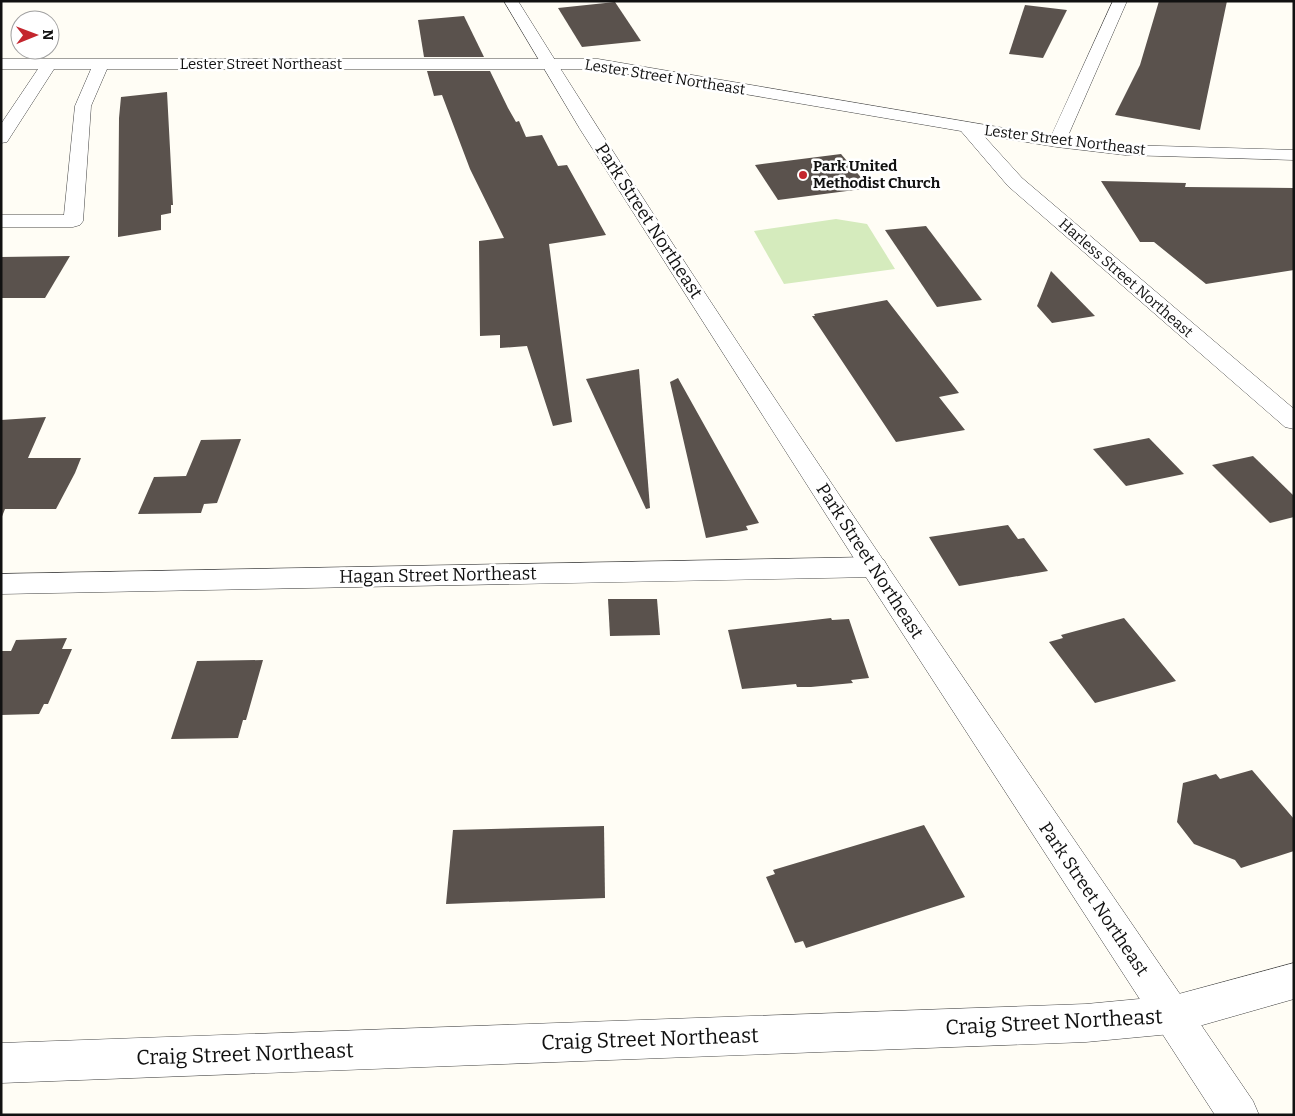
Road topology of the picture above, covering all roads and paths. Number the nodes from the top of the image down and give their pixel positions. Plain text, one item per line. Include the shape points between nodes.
1 (511, 1) edge
2 (1120, 1) edge
3 (1, 64) edge
4 (49, 64) junction
5 (101, 64) junction
6 (548, 64) junction
7 (967, 127) junction
8 (1, 138) edge
9 (1058, 142) junction
10 (1294, 155) edge
11 (1, 221) edge
12 (1294, 422) edge
13 (874, 567) junction
14 (1, 584) edge
15 (1294, 981) edge
16 (1171, 1015) junction
17 (1, 1064) edge
18 (1239, 1115) edge

1 - 6 street, Park Street Northeast
2 - 9 street
3 - 4 street, Lester Street Northeast
4 - 5 street, Lester Street Northeast
4 - 8 street
5 - 6 street, Lester Street Northeast
5 - 11 street via 83,106 73,221
6 - 7 street, Lester Street Northeast via 598,64
6 - 13 street, Park Street Northeast
7 - 9 street, Lester Street Northeast
7 - 12 street, Harless Street Northeast via 1015,182
9 - 10 street, Lester Street Northeast via 1124,150
13 - 14 street, Hagan Street Northeast
13 - 16 street, Park Street Northeast
15 - 16 street, Craig Street Northeast
16 - 17 street, Craig Street Northeast via 1086,1023
16 - 18 street, Park Street Northeast

